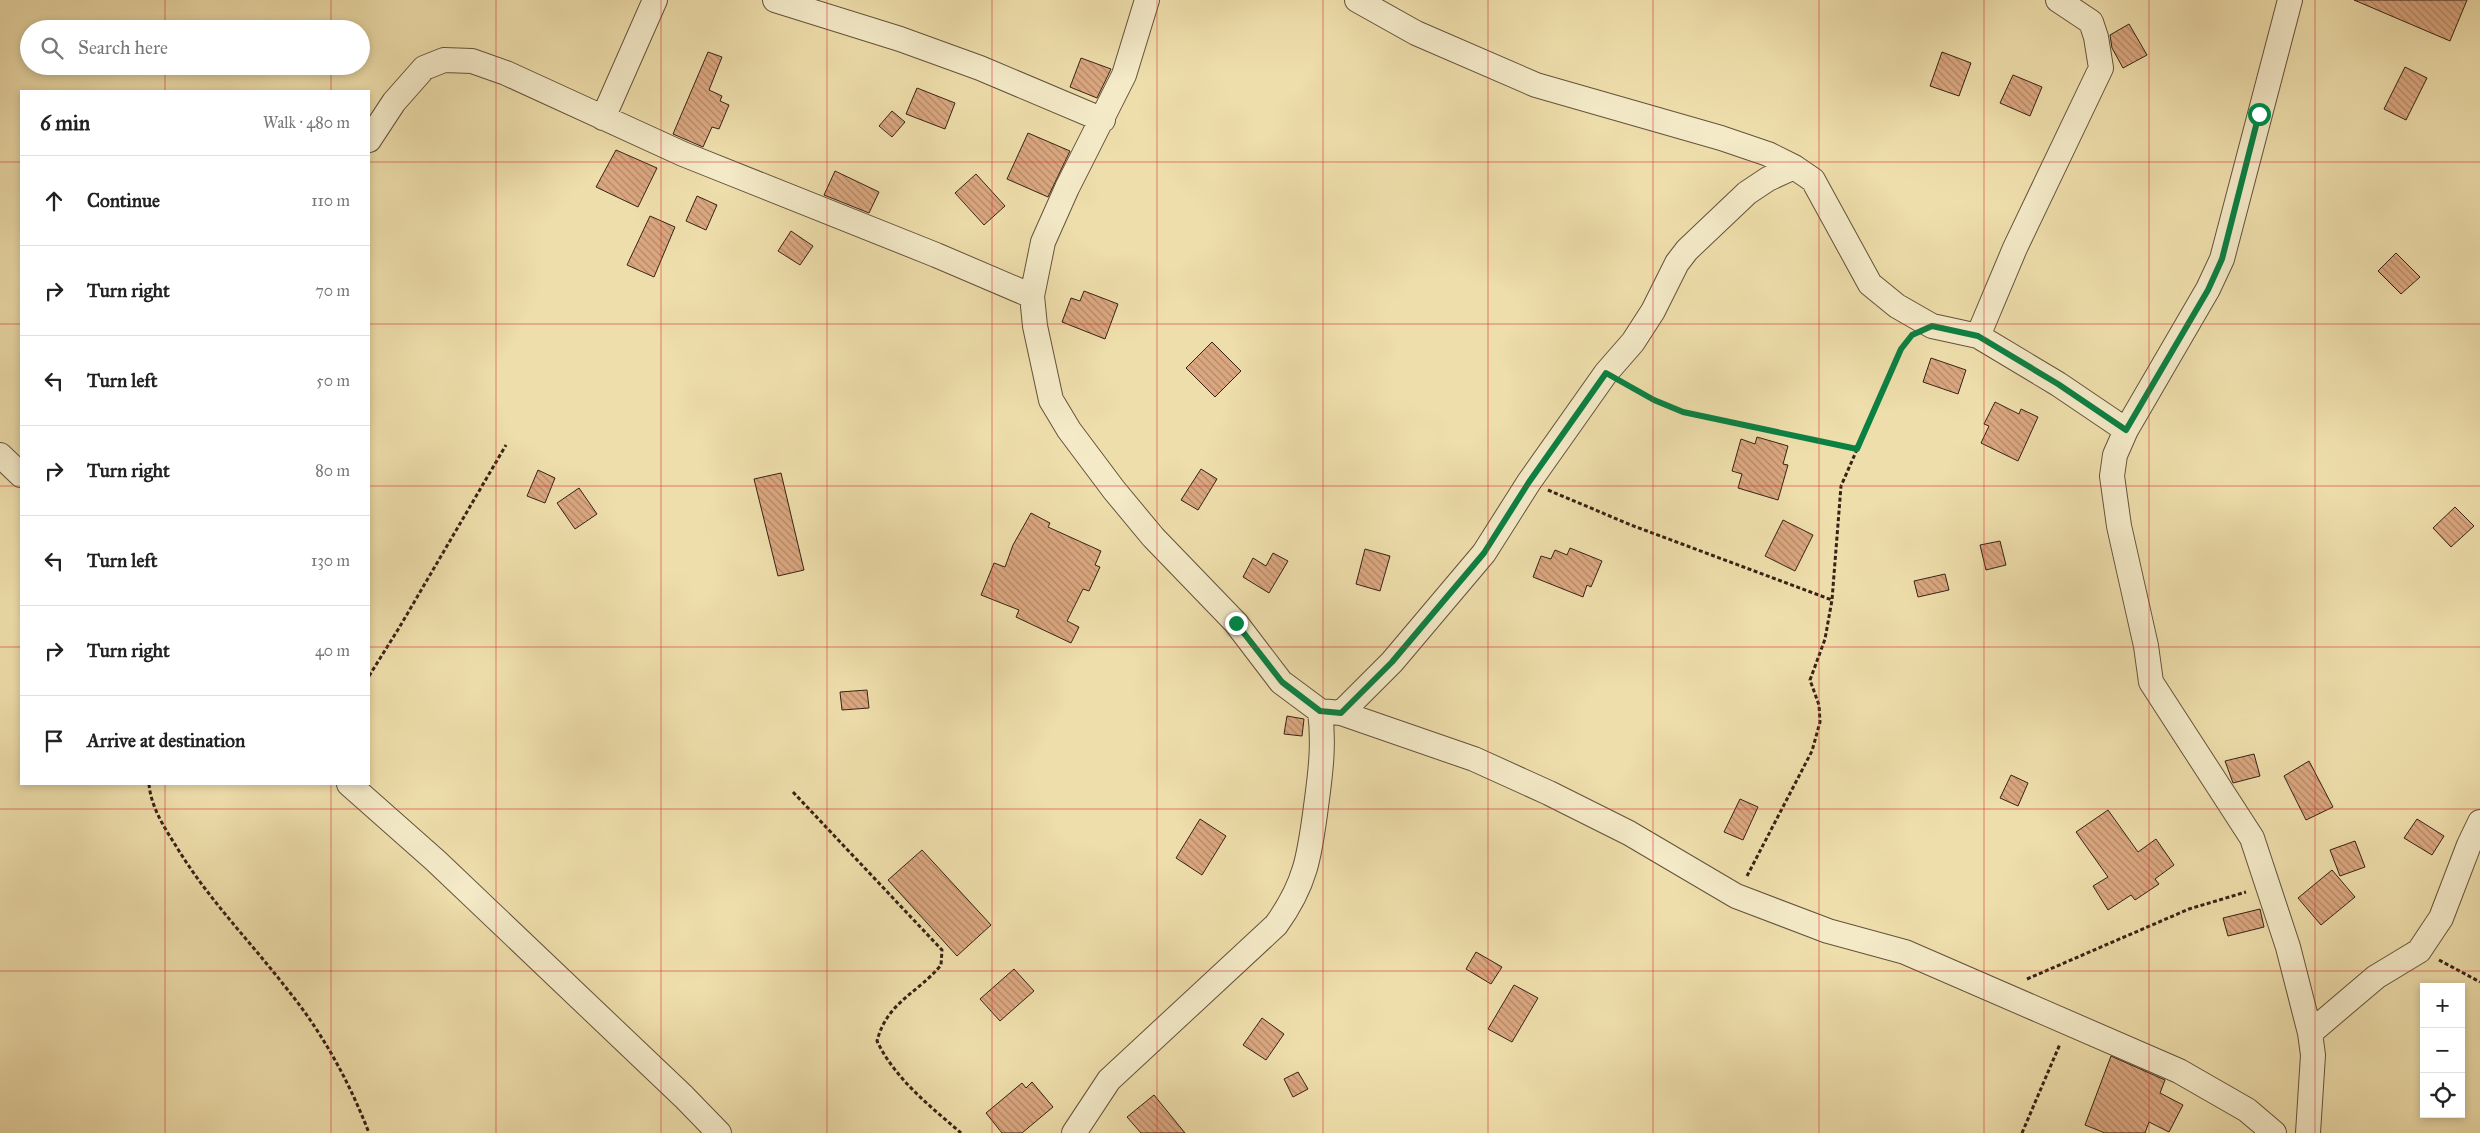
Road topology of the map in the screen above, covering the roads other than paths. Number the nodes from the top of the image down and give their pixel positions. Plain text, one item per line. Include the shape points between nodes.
1 (655, 0) edge
2 (775, 0) edge
3 (1147, 0) edge
4 (1357, 0) edge
5 (2058, 0) edge
6 (2290, 0) edge
7 (603, 118) junction
8 (1103, 120) junction
9 (370, 138) edge
10 (1794, 167) junction
11 (1032, 296) junction
12 (1978, 336) junction
13 (2126, 430) junction
14 (0, 455) edge
15 (20, 474) edge
16 (1331, 712) junction
17 (350, 785) edge
18 (2480, 822) edge
19 (2310, 1033) junction
20 (719, 1133) edge
21 (1074, 1133) edge
22 (2274, 1133) edge
23 (2308, 1133) edge

1 - 7 street
2 - 8 street via 909,42
3 - 8 street via 1124,75
4 - 10 street via 1416,33 1536,86 1721,138
5 - 12 street via 2091,22 2101,68 2015,248
6 - 13 street via 2222,259 2208,290
7 - 9 street via 506,73 472,61 444,60 424,68 394,102
7 - 11 street via 683,154 936,254
8 - 11 street via 1043,242
10 - 12 street via 1813,180 1870,284 1897,306 1932,326
10 - 16 street via 1747,193 1687,250 1677,263 1654,311 1529,482 1484,553 1392,662
11 - 16 street via 1051,400 1069,430 1114,490 1236,623 1282,682
12 - 13 street
13 - 19 street via 2115,455 2112,476 2151,682 2252,838 2288,946
14 - 15 street
16 - 21 street via 1324,736 1308,861 1291,904 1276,925 1109,1080
16 - 22 street via 1474,759 1629,833 1736,896 1828,931 1904,952 2179,1071 2247,1110
17 - 20 street via 436,861
18 - 19 street via 2441,918 2419,951 2376,977
19 - 23 street

